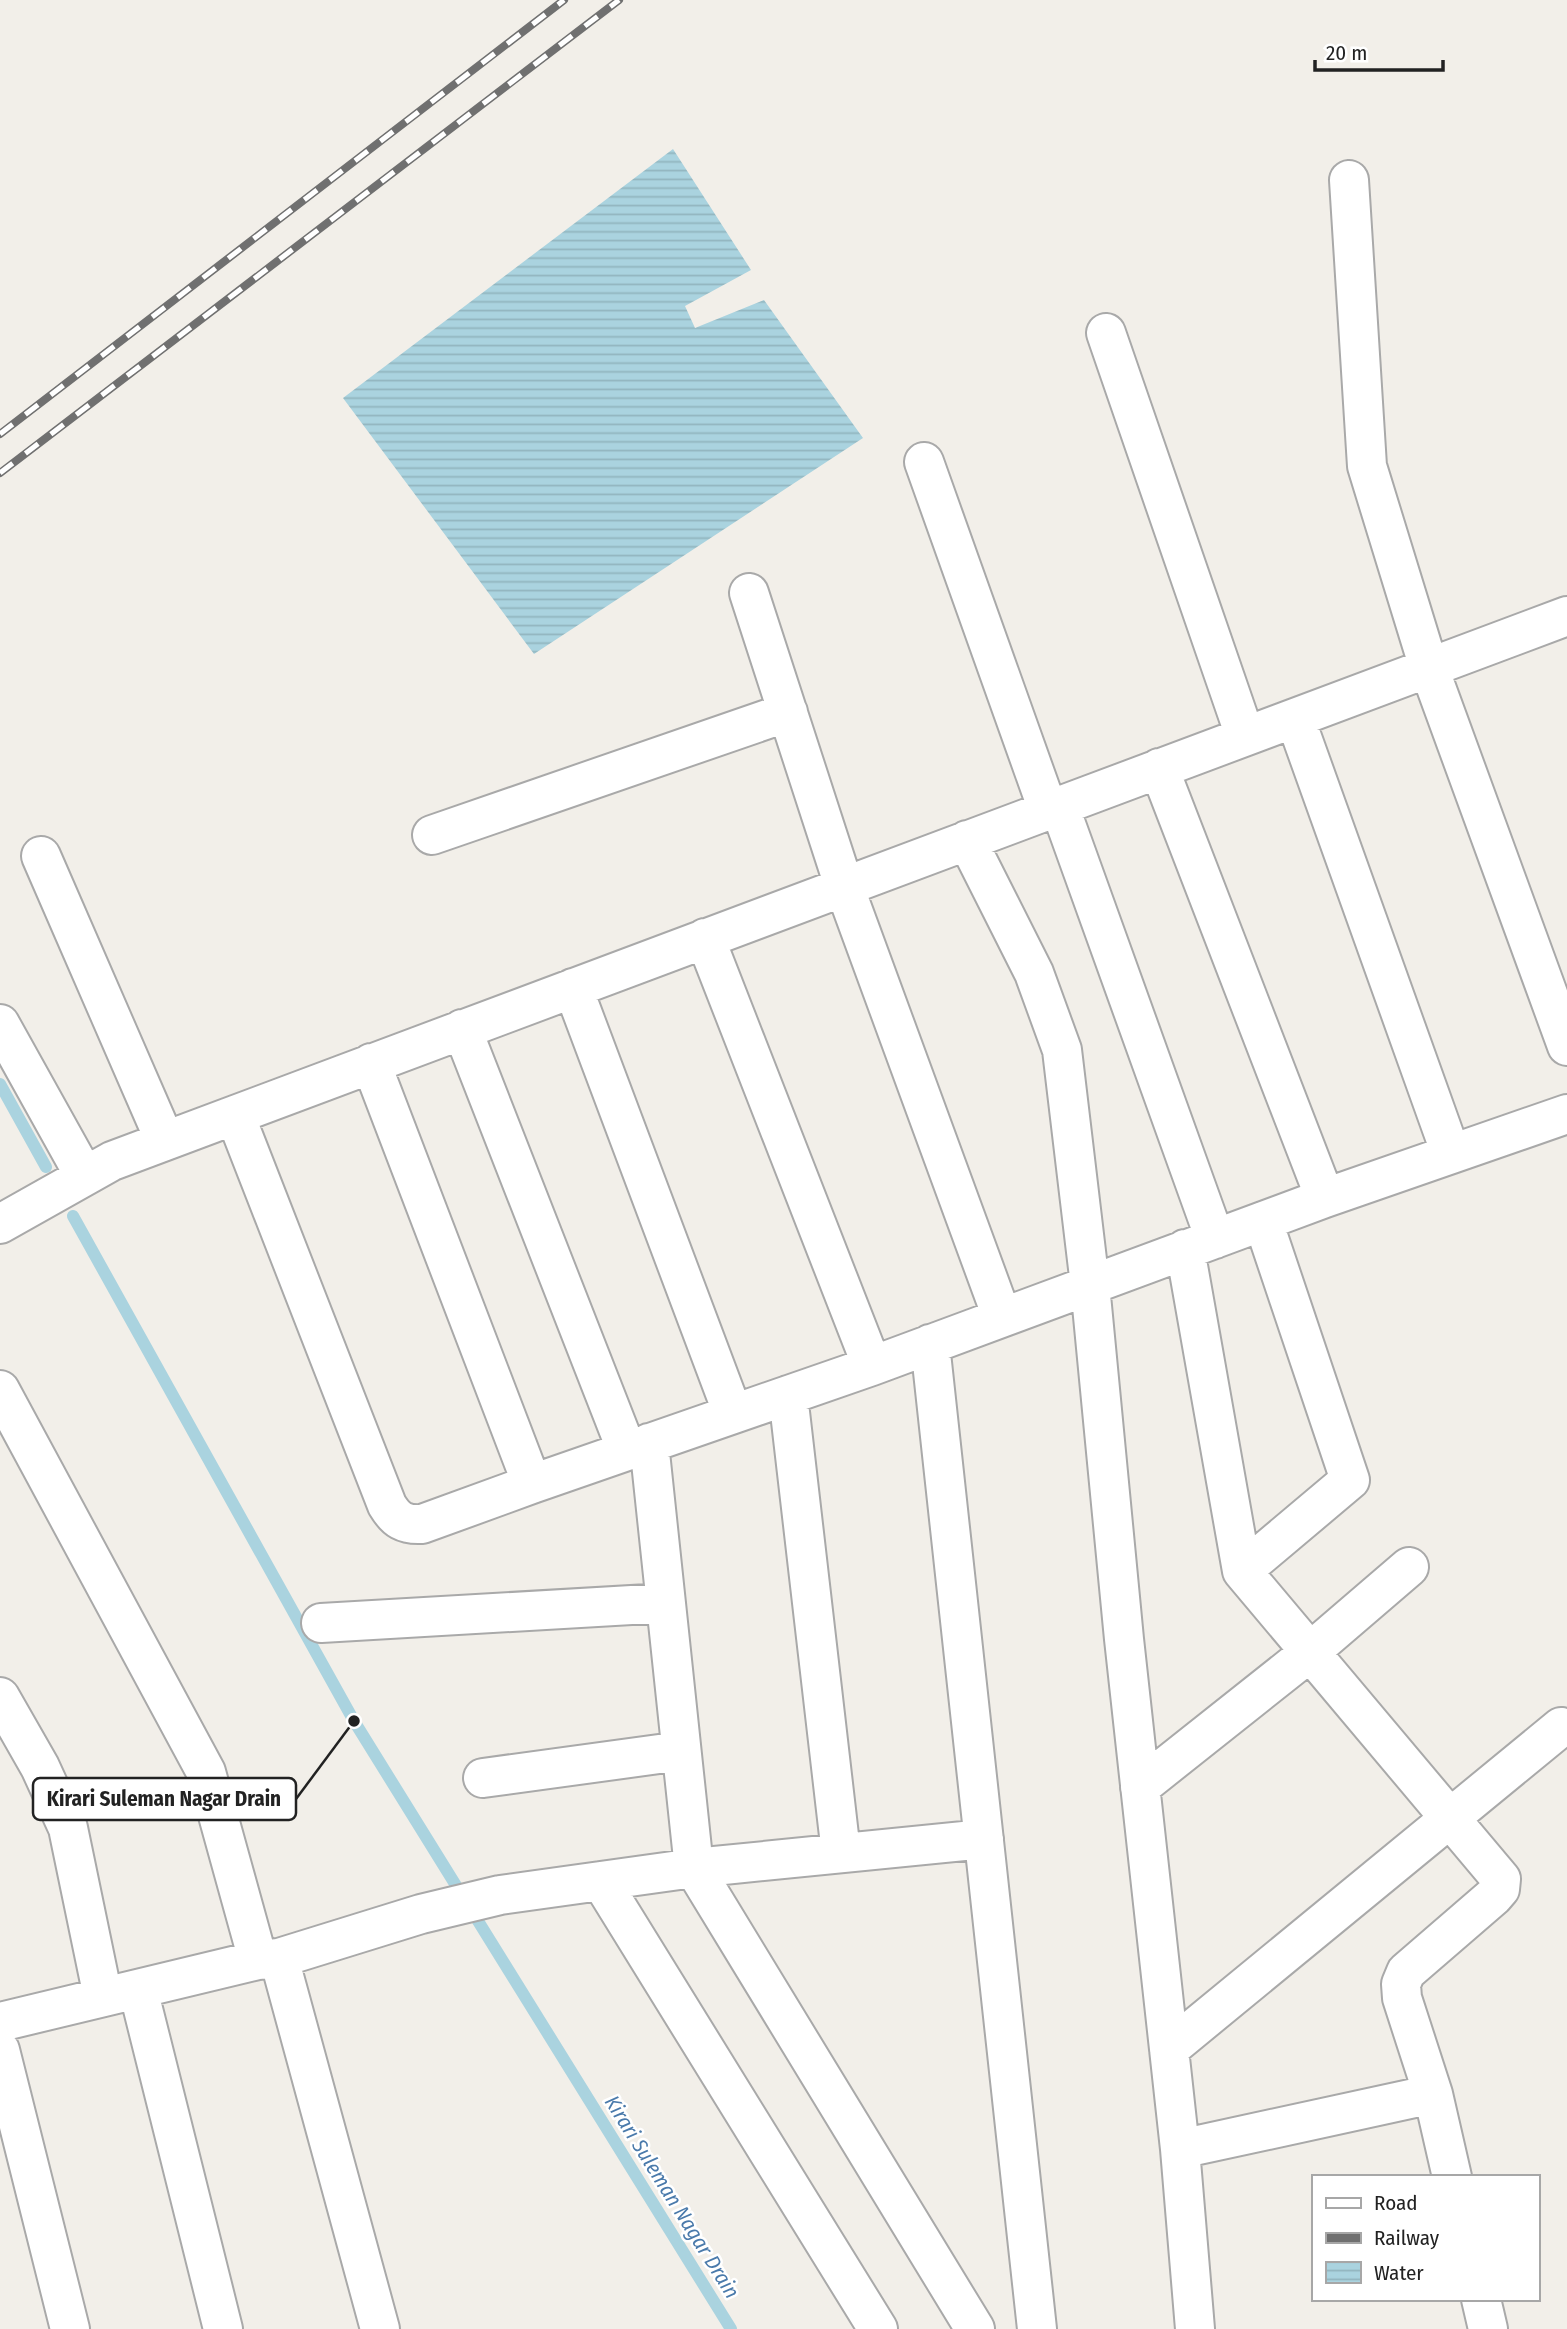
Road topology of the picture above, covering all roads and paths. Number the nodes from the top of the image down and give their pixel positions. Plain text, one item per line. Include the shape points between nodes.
1 (1349, 180) dead end
2 (1106, 333) dead end
3 (924, 462) dead end
4 (750, 593) dead end
5 (1567, 616) edge
6 (1429, 667) junction
7 (788, 712) junction
8 (1295, 718) junction
9 (1245, 736) junction
10 (1159, 768) junction
11 (1053, 807) junction
12 (432, 835) dead end
13 (967, 840) junction
14 (41, 856) dead end
15 (844, 886) junction
16 (705, 938) junction
17 (573, 988) junction
18 (0, 1024) edge
19 (462, 1029) junction
20 (1567, 1046) edge
21 (371, 1063) junction
22 (1567, 1114) edge
23 (235, 1115) junction
24 (165, 1141) junction
25 (1451, 1154) junction
26 (84, 1175) junction
27 (1325, 1198) junction
28 (1262, 1221) junction
29 (0, 1224) edge
30 (1200, 1244) junction
31 (1090, 1285) junction
32 (1002, 1317) junction
33 (930, 1344) junction
34 (872, 1366) junction
35 (0, 1390) edge
36 (788, 1395) junction
37 (733, 1415) junction
38 (638, 1447) junction
39 (532, 1483) junction
40 (1409, 1567) dead end
41 (1242, 1572) junction
42 (666, 1603) junction
43 (321, 1623) dead end
44 (1311, 1652) junction
45 (0, 1697) edge
46 (1561, 1727) dead end
47 (681, 1751) junction
48 (483, 1778) dead end
49 (1140, 1787) junction
50 (1451, 1817) junction
51 (984, 1839) junction
52 (841, 1853) junction
53 (694, 1868) junction
54 (601, 1881) junction
55 (268, 1959) junction
56 (121, 1993) junction
57 (0, 2022) edge
58 (1169, 2049) junction
59 (0, 2050) edge
60 (1433, 2094) junction
61 (1180, 2149) junction
62 (1452, 2175) edge
63 (1481, 2301) edge
64 (70, 2329) edge
65 (223, 2329) edge
66 (380, 2329) edge
67 (878, 2329) edge
68 (975, 2329) edge
69 (1037, 2329) edge
70 (1195, 2329) edge
71 (1488, 2329) edge

1 - 6 street via 1367,466
2 - 9 street
3 - 11 street
4 - 7 street
5 - 6 street
6 - 8 street
6 - 20 street
7 - 12 street
7 - 15 street
8 - 9 street
8 - 25 street
9 - 10 street
10 - 11 street
10 - 27 street
11 - 13 street
11 - 30 street
13 - 15 street
13 - 31 street via 1034,974 1062,1050
14 - 24 street
15 - 16 street
15 - 32 street
16 - 17 street
16 - 34 street
17 - 19 street
17 - 37 street
18 - 26 street
19 - 21 street
19 - 38 street
21 - 23 street
21 - 39 street
22 - 25 street
23 - 24 street
23 - 39 street via 395,1518 422,1524
24 - 26 street
25 - 27 street
26 - 29 street
27 - 28 street
28 - 30 street
28 - 41 street via 1350,1480
30 - 31 street
30 - 41 street
31 - 32 street
31 - 49 street
32 - 33 street
33 - 34 street
33 - 51 street
34 - 36 street
35 - 55 street via 206,1772
36 - 37 street
36 - 52 street
37 - 38 street
38 - 39 street
38 - 42 street
40 - 44 street
41 - 44 street
42 - 43 street
42 - 47 street
44 - 49 street
44 - 50 street
45 - 56 street via 68,1828
46 - 50 street
47 - 48 street
47 - 53 street
49 - 58 street
50 - 58 street
50 - 60 street via 1502,1880 1494,1896 1418,1959 1401,1984
51 - 52 street
51 - 69 street
52 - 53 street
53 - 54 street
53 - 68 street
54 - 55 street via 500,1895
54 - 67 street
55 - 56 street
55 - 66 street
56 - 57 street
56 - 65 street
58 - 61 street
59 - 64 street
60 - 61 street
60 - 62 street
61 - 70 street
63 - 71 street

